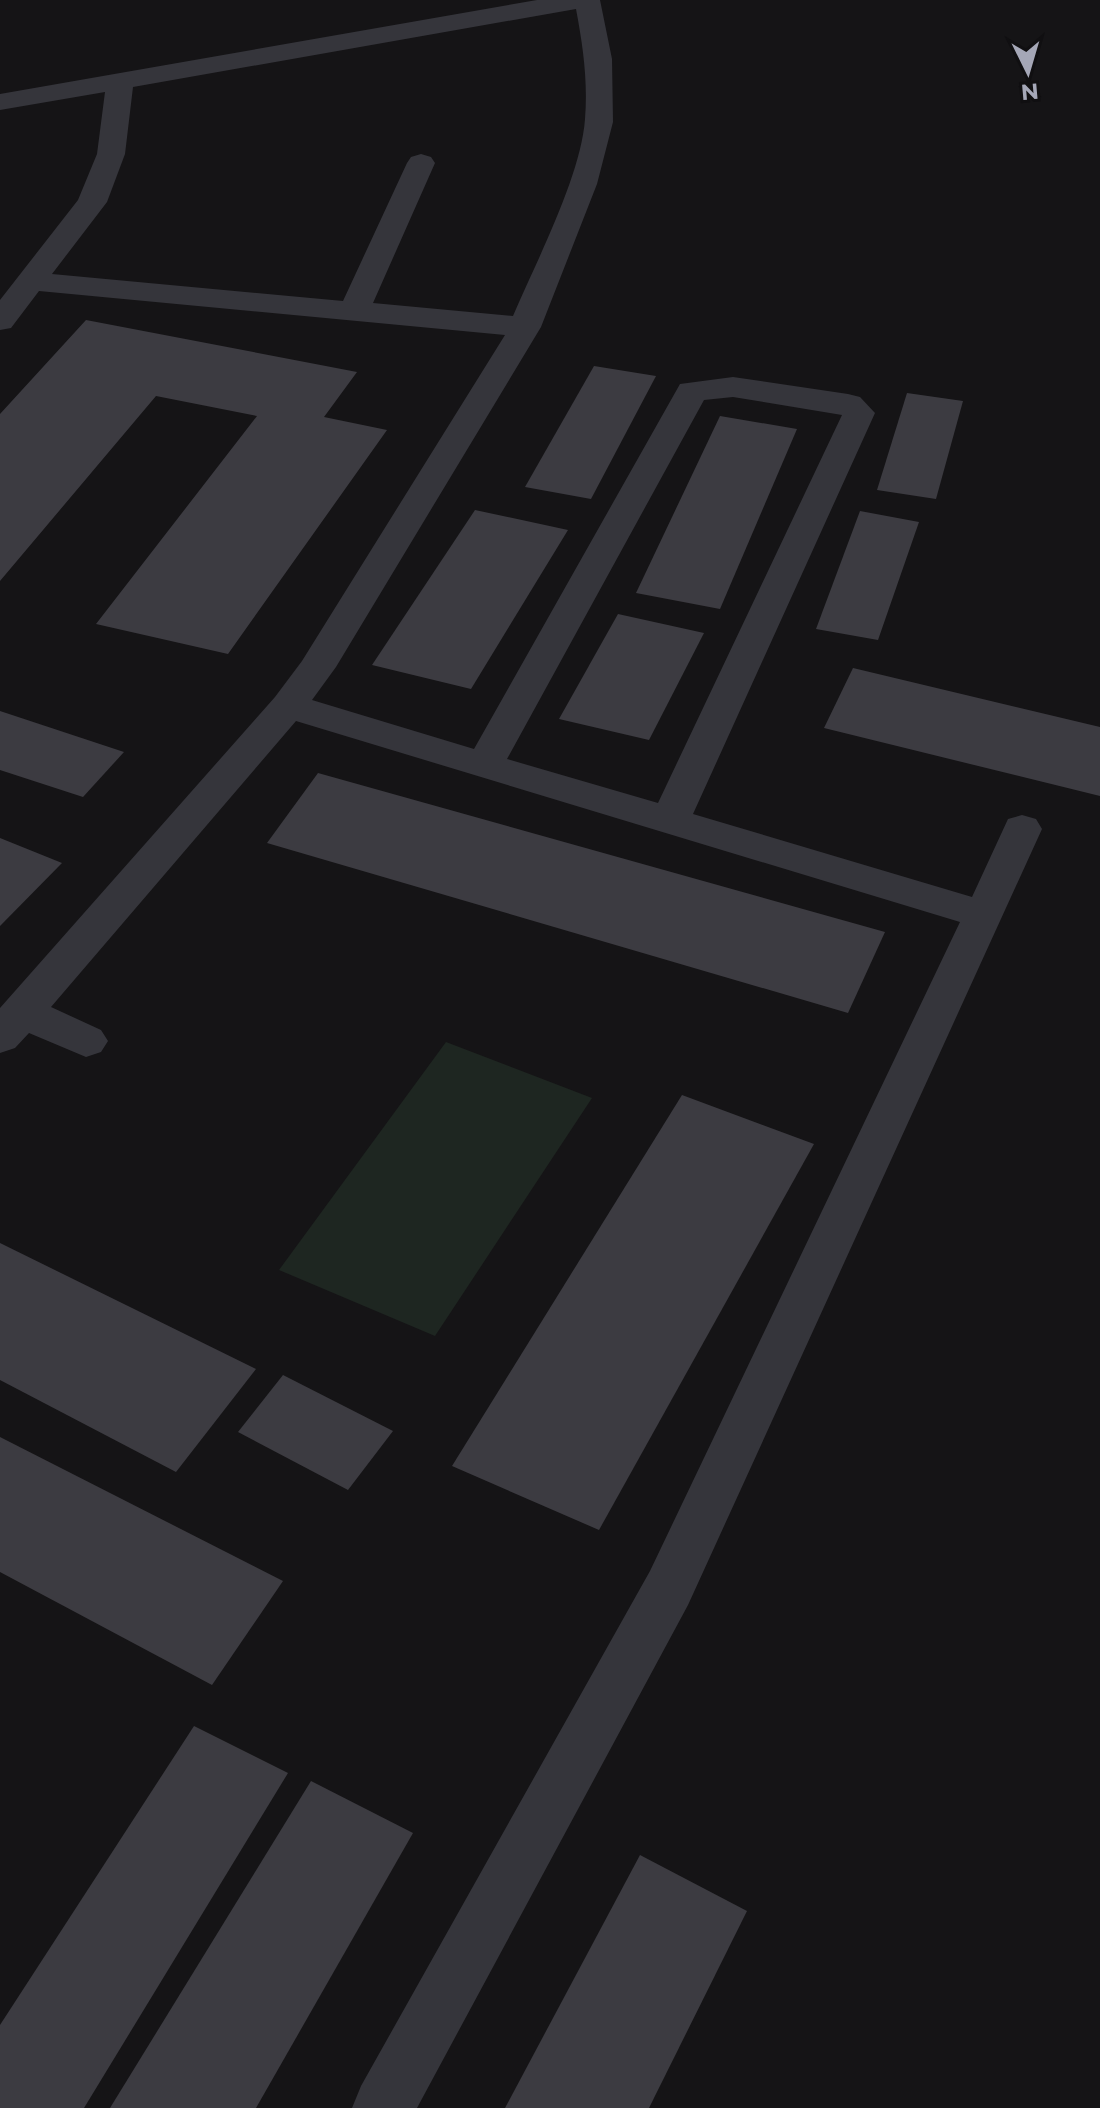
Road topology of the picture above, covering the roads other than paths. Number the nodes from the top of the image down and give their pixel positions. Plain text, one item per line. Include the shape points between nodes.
1 (584, 0) edge
2 (120, 81) junction
3 (0, 102) edge
4 (421, 163) dead end
5 (33, 281) junction
6 (354, 311) junction
7 (0, 321) edge
8 (525, 327) junction
9 (288, 706) junction
10 (485, 764) junction
11 (670, 821) junction
12 (1022, 829) dead end
13 (984, 915) junction
14 (6, 1030) edge
15 (86, 1041) dead end
16 (383, 2108) edge

1 - 2 street
1 - 8 street via 599,59 599,122 583,184
2 - 3 street
2 - 5 street via 111,154 92,202
4 - 6 street
5 - 6 street
5 - 7 street
6 - 8 street
8 - 9 street
9 - 10 street
9 - 14 street
10 - 11 street
10 - 11 street via 692,391 733,387 848,404 859,413
11 - 13 street
12 - 13 street
13 - 16 street via 669,1588
14 - 15 street

